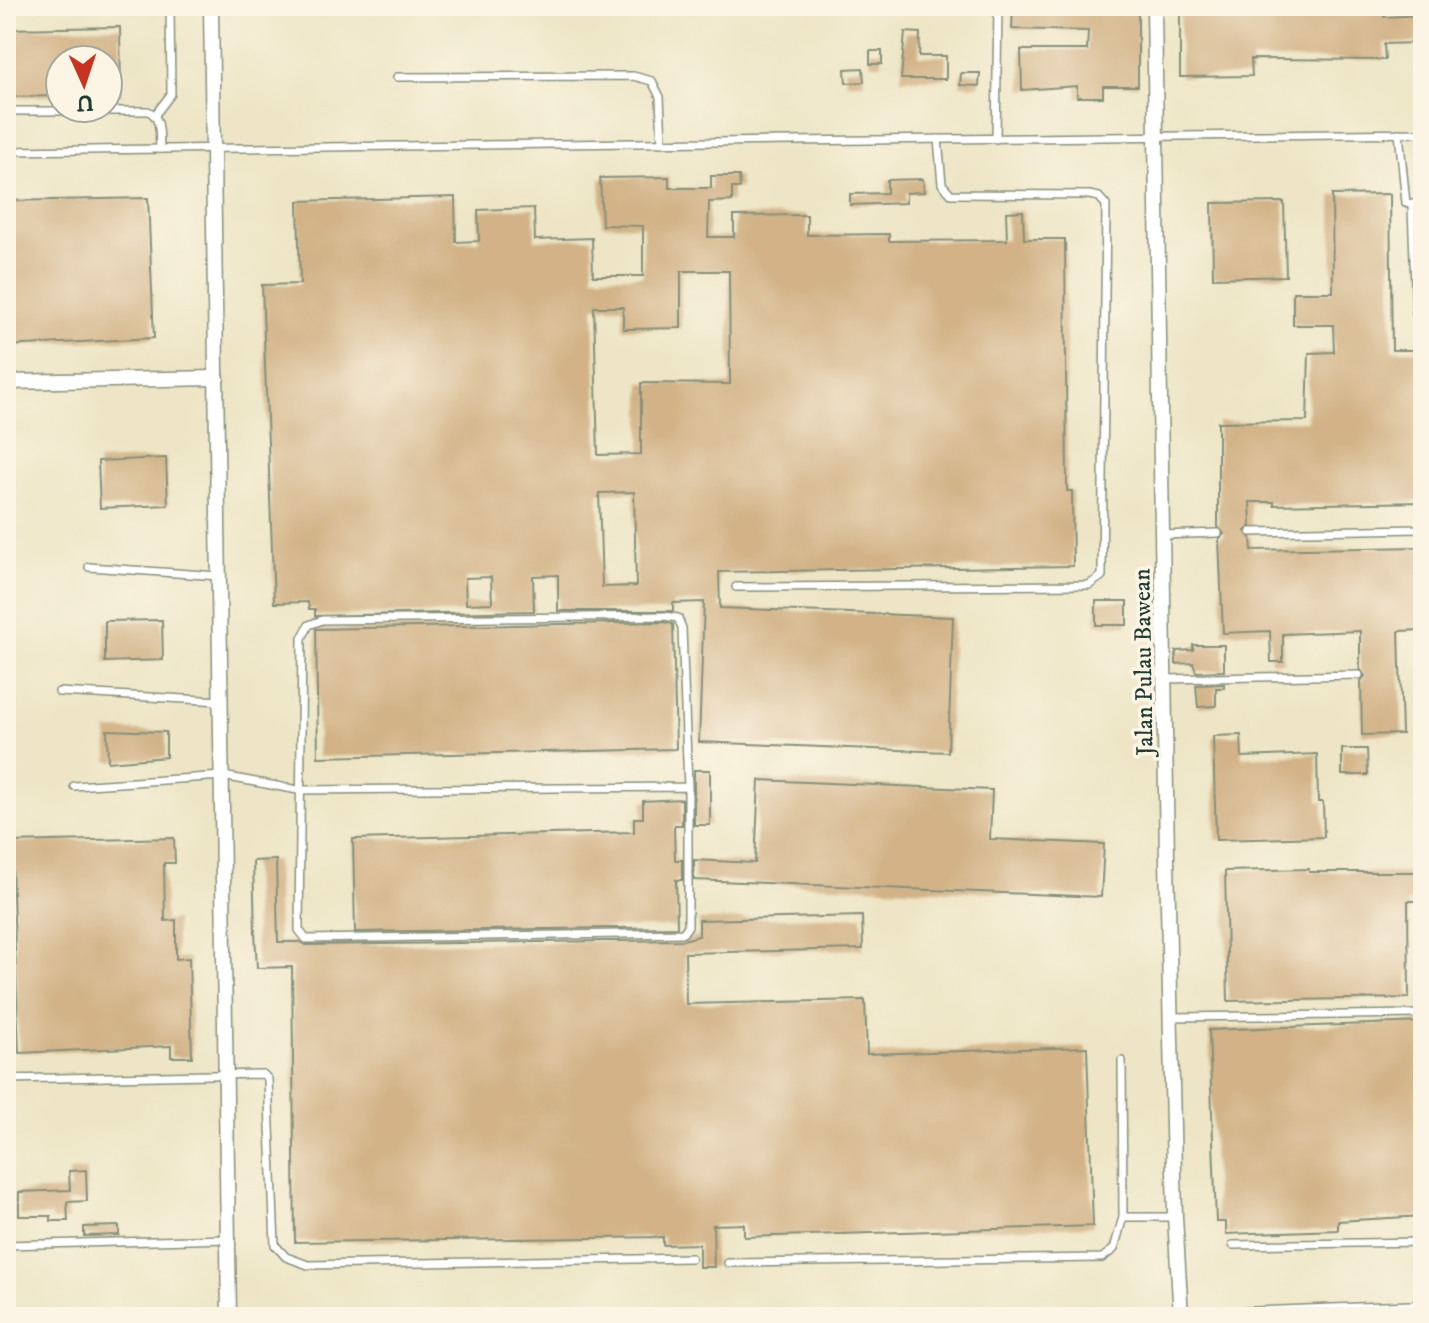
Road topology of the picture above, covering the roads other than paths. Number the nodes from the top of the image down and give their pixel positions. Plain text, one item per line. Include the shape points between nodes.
1 (170, 6) edge
2 (211, 6) edge
3 (998, 6) edge
4 (1154, 6) edge
5 (397, 77) dead end
6 (6, 111) edge
7 (155, 115) junction
8 (1399, 133) junction
9 (1423, 133) edge
10 (1156, 136) junction
11 (938, 139) junction
12 (996, 139) junction
13 (662, 143) junction
14 (160, 149) junction
15 (213, 149) junction
16 (6, 151) edge
17 (1423, 206) edge
18 (1412, 207) junction
19 (1423, 327) edge
20 (217, 378) junction
21 (6, 382) edge
22 (1423, 529) edge
23 (1251, 532) dead end
24 (1218, 533) dead end
25 (1162, 535) junction
26 (89, 567) dead end
27 (221, 576) junction
28 (736, 587) dead end
29 (1359, 675) dead end
30 (1166, 679) junction
31 (59, 692) dead end
32 (221, 701) junction
33 (223, 776) junction
34 (74, 786) dead end
35 (688, 787) junction
36 (298, 790) junction
37 (6, 1008) edge
38 (1423, 1014) edge
39 (1171, 1017) junction
40 (1122, 1061) dead end
41 (227, 1075) junction
42 (7, 1079) edge
43 (1123, 1217) junction
44 (1175, 1217) junction
45 (229, 1239) junction
46 (1423, 1242) edge
47 (6, 1245) edge
48 (1233, 1245) dead end
49 (691, 1258) dead end
50 (728, 1263) dead end
51 (1423, 1308) edge
52 (229, 1317) edge
53 (1181, 1317) edge
54 (1192, 1317) edge

1 - 7 lane via 171,94
2 - 15 street
3 - 12 lane
4 - 10 street, Jalan Pulau Bawean
5 - 13 lane via 633,76 652,81 660,97
6 - 7 lane
7 - 14 lane
8 - 9 lane
8 - 10 lane
8 - 18 lane via 1404,194
10 - 12 lane
10 - 25 street, Jalan Pulau Bawean
11 - 12 lane
11 - 13 lane
11 - 28 lane via 942,184 951,194 1089,195 1106,205 1102,576 1089,585
13 - 15 lane
14 - 15 lane
14 - 16 lane
15 - 20 street
17 - 18 lane
18 - 19 lane via 1416,313
20 - 21 street
20 - 27 street
22 - 23 lane
24 - 25 lane
25 - 30 street, Jalan Pulau Bawean
26 - 27 lane
27 - 32 street
29 - 30 lane
30 - 39 street, Jalan Pulau Bawean
31 - 32 lane
32 - 33 street
33 - 34 lane
33 - 36 lane
33 - 41 street
35 - 36 lane
35 - 36 lane via 688,926 683,933 306,939 297,917
35 - 36 lane via 682,628 678,618 664,616 316,621 302,638
37 - 42 lane
38 - 39 lane
39 - 44 street, Jalan Pulau Bawean
40 - 43 lane
41 - 42 lane
41 - 45 street
41 - 49 lane via 254,1072 268,1079 275,1245 286,1257 308,1265
43 - 44 lane
43 - 50 lane via 1114,1249 1102,1258
44 - 53 street, Jalan Pulau Bawean
45 - 47 lane
45 - 52 street
46 - 48 lane
51 - 54 street

